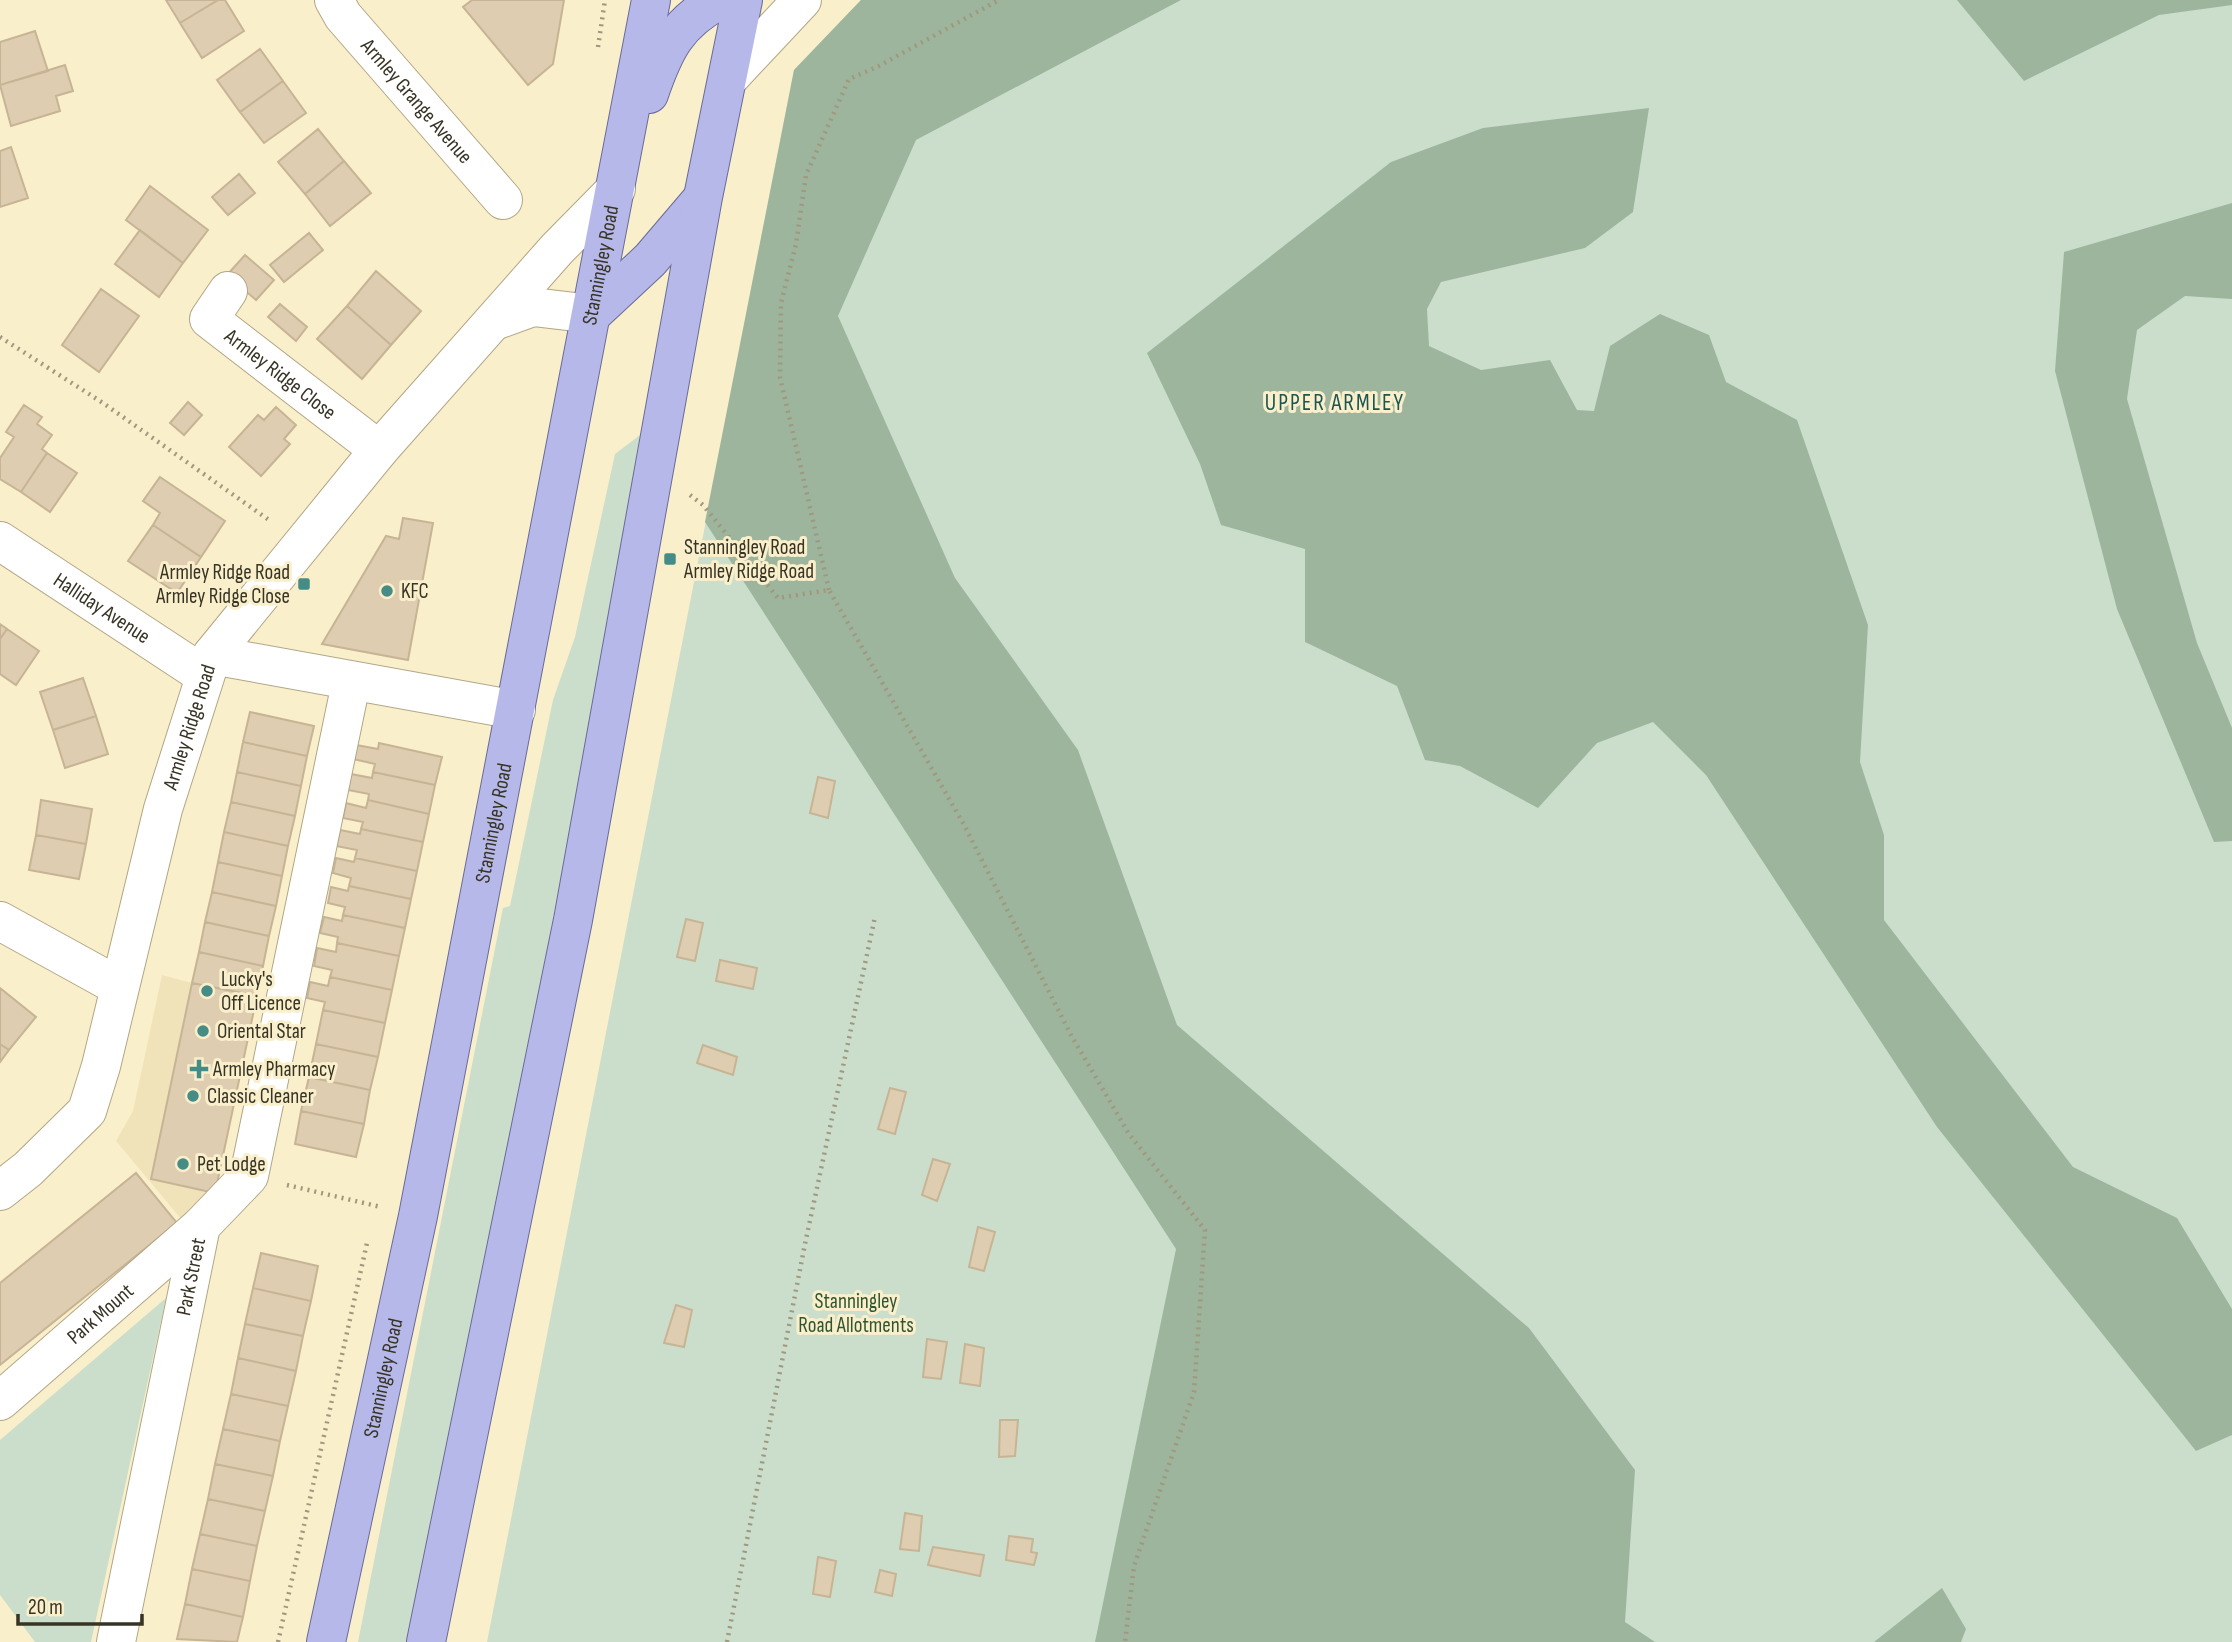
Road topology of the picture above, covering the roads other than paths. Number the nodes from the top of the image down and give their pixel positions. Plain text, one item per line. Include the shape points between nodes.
1 (334, 0) edge
2 (651, 0) edge
3 (720, 0) edge
4 (743, 0) edge
5 (802, 0) edge
6 (728, 79) junction
7 (616, 189) junction
8 (703, 197) junction
9 (503, 200) dead end
10 (228, 290) dead end
11 (593, 314) junction
12 (497, 320) junction
13 (379, 450) junction
14 (0, 541) edge
15 (208, 665) junction
16 (351, 683) junction
17 (516, 710) junction
18 (0, 921) edge
19 (118, 986) junction
20 (0, 1191) edge
21 (201, 1226) junction
22 (0, 1401) edge
23 (116, 1642) edge
24 (326, 1642) edge
25 (426, 1642) edge

1 - 9 street, Armley Grange Avenue
2 - 7 main road, Stanningley Road
3 - 7 main road via 684,23 661,59
4 - 6 main road
5 - 6 street
6 - 8 main road
7 - 11 main road, Stanningley Road
7 - 12 street, Armley Ridge Road
8 - 11 main road via 650,260
8 - 25 main road via 573,920
10 - 13 street, Armley Ridge Close via 209,320
11 - 12 street, Armley Ridge Road via 533,307
11 - 17 main road, Stanningley Road
12 - 13 street, Armley Ridge Road
13 - 15 street, Armley Ridge Road
14 - 15 street, Halliday Avenue
15 - 16 street
15 - 19 street, Armley Ridge Road via 163,809
16 - 17 street
16 - 21 street, Park Street via 249,1176
17 - 24 main road, Stanningley Road via 418,1216
18 - 19 street
19 - 20 street, Armley Ridge Road via 87,1111
21 - 22 street, Park Mount
21 - 23 street, Park Street

